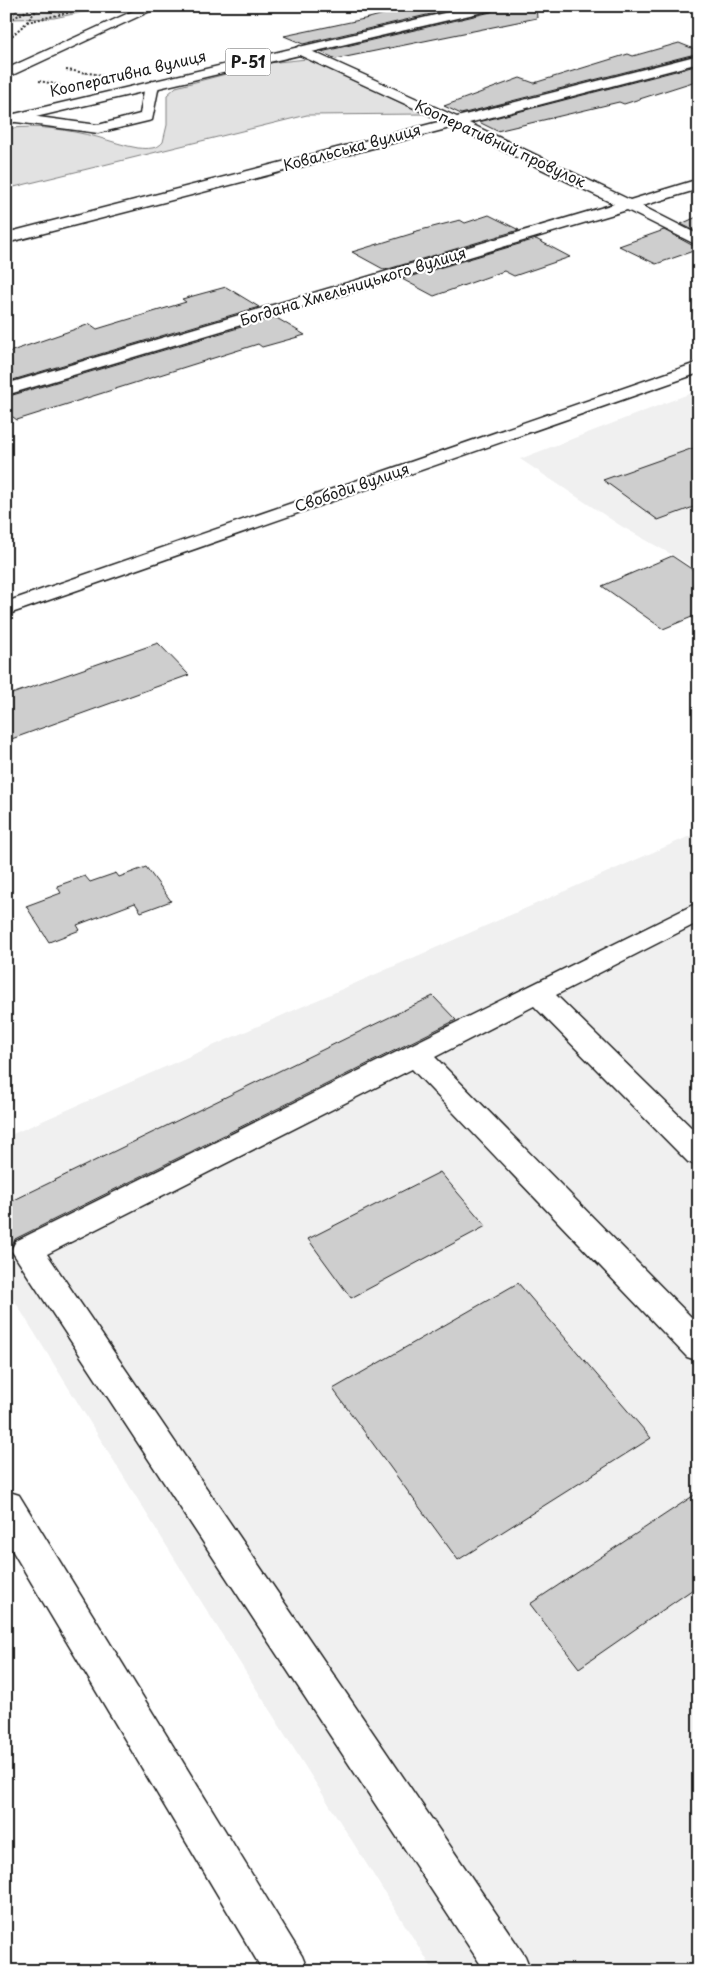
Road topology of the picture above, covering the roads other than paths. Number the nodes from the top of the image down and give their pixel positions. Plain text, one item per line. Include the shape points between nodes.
1 (155, 6) edge
2 (491, 6) edge
3 (300, 50) junction
4 (699, 59) edge
5 (6, 74) edge
6 (154, 84) junction
7 (11, 119) edge
8 (454, 121) junction
9 (699, 184) edge
10 (628, 205) junction
11 (6, 238) edge
12 (699, 241) edge
13 (699, 367) edge
14 (6, 390) edge
15 (6, 609) edge
16 (699, 911) edge
17 (537, 993) junction
18 (415, 1054) junction
19 (699, 1154) edge
20 (699, 1347) edge
21 (6, 1507) edge
22 (287, 1971) edge
23 (510, 1971) edge

1 - 5 street
2 - 3 street, Кооперативна вулиця / Р-51
3 - 6 street, Кооперативна вулиця / Р-51
3 - 8 street, Кооперативний провулок
4 - 8 street, Ковальська вулиця
6 - 7 street, Кооперативна вулиця / Р-51
6 - 7 street via 147,117 139,119 98,128
8 - 10 street, Кооперативний провулок
8 - 11 street, Ковальська вулиця
9 - 10 street, Богдана Хмельницького вулиця
10 - 12 street, Кооперативний провулок
10 - 14 street, Богдана Хмельницького вулиця
13 - 15 street, Свободи вулиця
16 - 17 street
17 - 18 street
17 - 19 street
18 - 20 street
18 - 23 street via 27,1250
21 - 22 street

